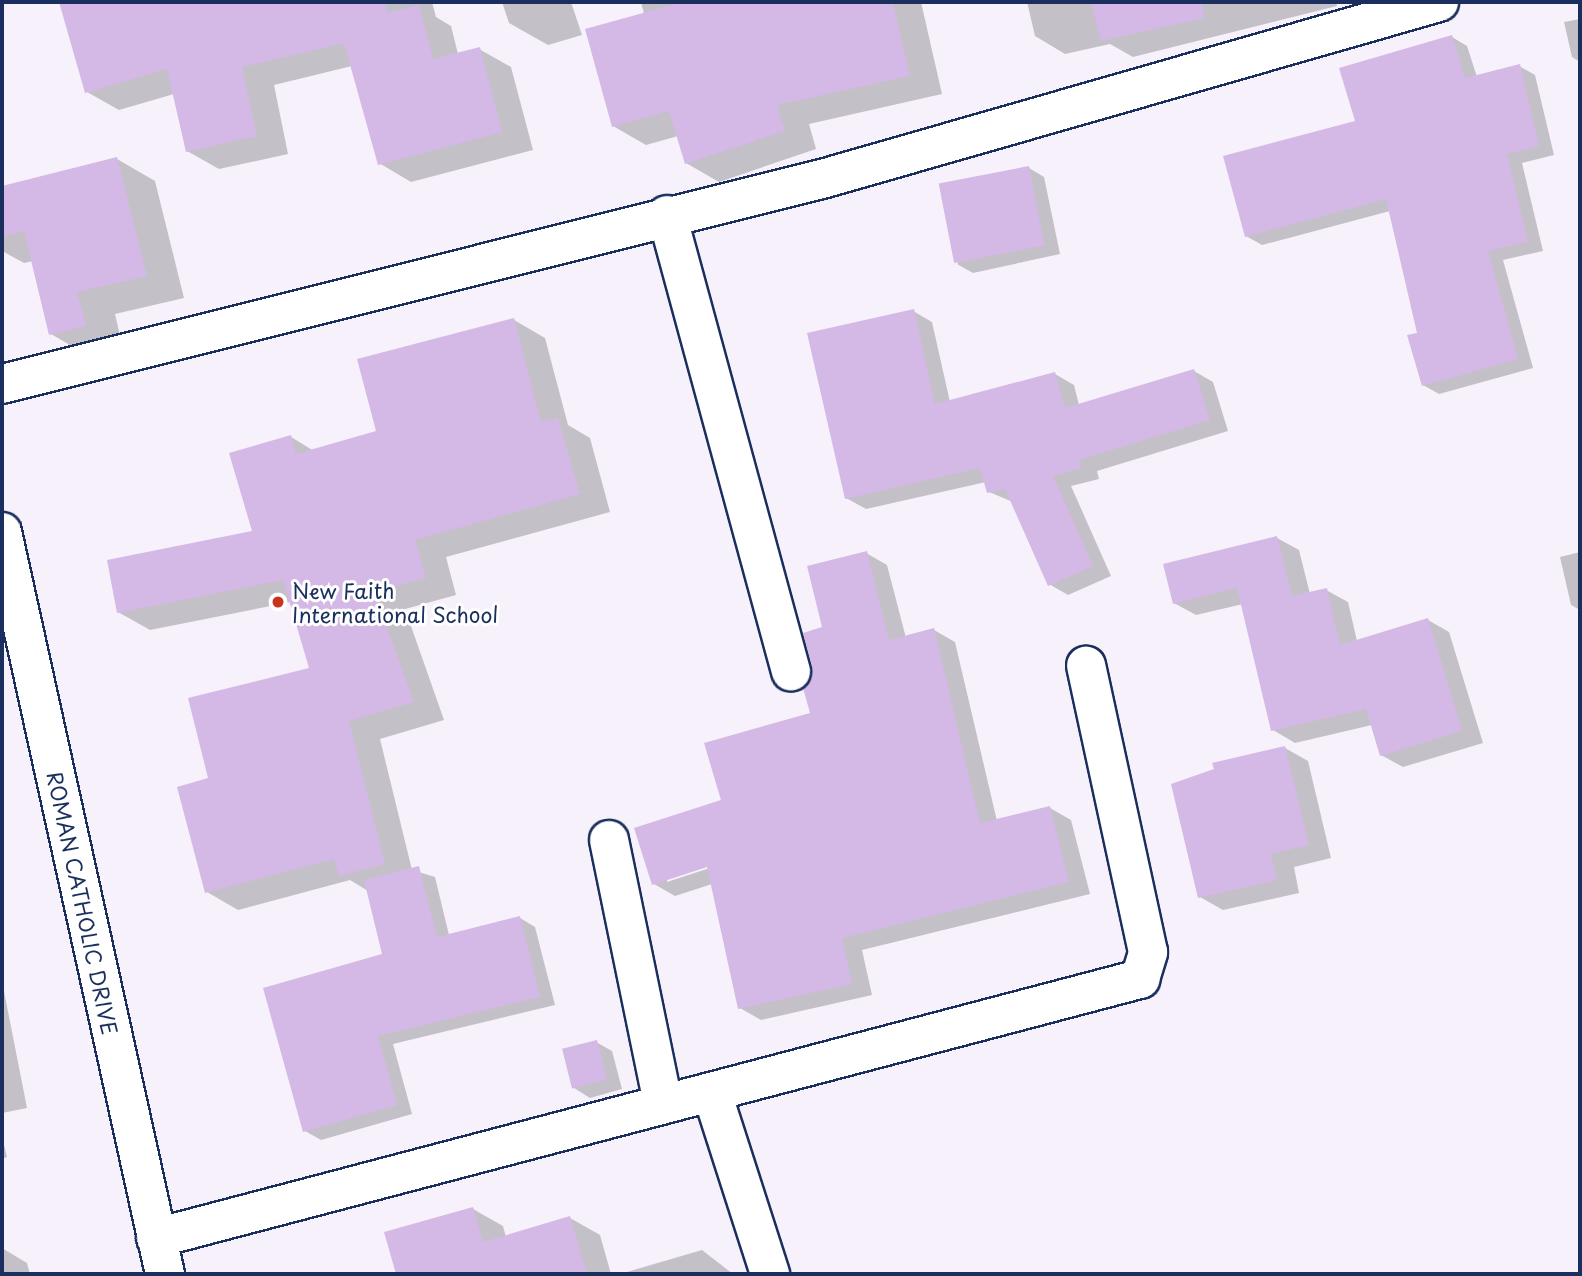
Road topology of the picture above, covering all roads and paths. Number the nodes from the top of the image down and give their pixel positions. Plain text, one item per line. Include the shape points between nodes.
1 (1438, 2) edge
2 (667, 215) junction
3 (2, 384) edge
4 (2, 532) edge
5 (1086, 666) dead end
6 (791, 671) dead end
7 (609, 840) dead end
8 (712, 1093) junction
9 (663, 1104) junction
10 (156, 1238) junction
11 (165, 1274) edge
12 (769, 1274) edge

1 - 2 street via 822,179
2 - 3 street
2 - 6 street
4 - 10 street, ROMAN CATHOLIC DRIVE
5 - 8 street via 1148,952 1140,979
7 - 9 street
8 - 9 street
8 - 12 street
9 - 10 street
10 - 11 street, ROMAN CATHOLIC DRIVE

